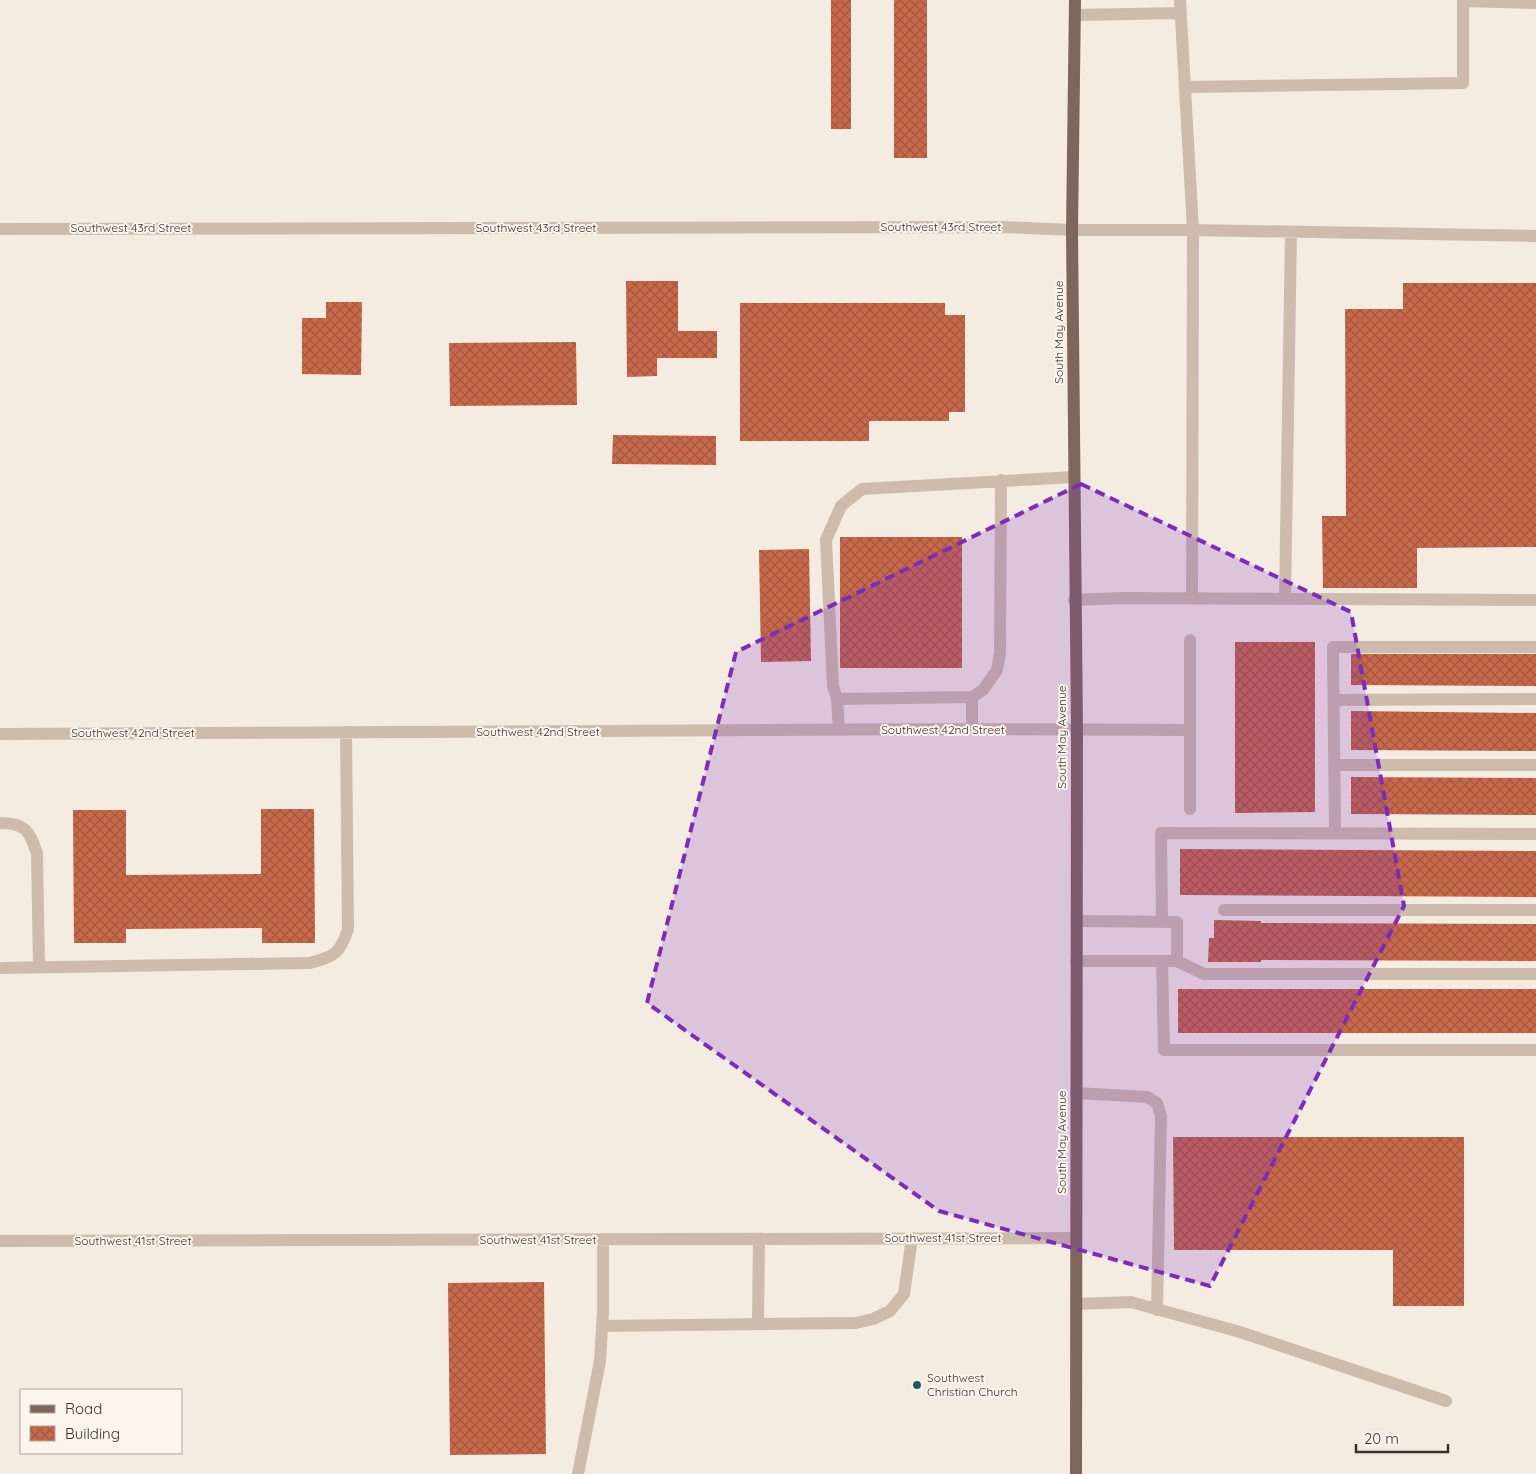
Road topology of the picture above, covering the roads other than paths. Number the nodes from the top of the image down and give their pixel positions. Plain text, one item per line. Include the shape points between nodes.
1 (1075, 0) edge
2 (1180, 0) edge
3 (1462, 1) edge
4 (1536, 3) edge
5 (1181, 13) junction
6 (1075, 15) junction
7 (1185, 87) junction
8 (0, 229) edge
9 (1072, 230) junction
10 (1193, 230) junction
11 (1291, 232) junction
12 (1536, 236) edge
13 (1074, 477) junction
14 (1001, 480) junction
15 (1192, 598) junction
16 (1285, 599) junction
17 (1074, 600) junction
18 (1536, 600) edge
19 (1190, 640) dead end
20 (1536, 648) edge
21 (972, 697) junction
22 (837, 699) junction
23 (1334, 700) junction
24 (1536, 700) edge
25 (972, 729) junction
26 (1076, 729) junction
27 (839, 730) junction
28 (1190, 730) junction
29 (346, 732) junction
30 (0, 734) edge
31 (1335, 765) junction
32 (1536, 766) edge
33 (1190, 809) dead end
34 (0, 823) edge
35 (1335, 833) junction
36 (1536, 834) edge
37 (1224, 910) dead end
38 (1536, 910) edge
39 (1076, 921) junction
40 (1162, 922) junction
41 (1076, 961) junction
42 (1162, 961) junction
43 (1177, 961) junction
44 (39, 967) junction
45 (0, 968) edge
46 (1536, 974) edge
47 (1536, 1050) edge
48 (1076, 1094) junction
49 (912, 1238) junction
50 (1076, 1238) junction
51 (603, 1239) junction
52 (759, 1239) junction
53 (0, 1241) edge
54 (1076, 1304) junction
55 (1158, 1310) junction
56 (758, 1324) junction
57 (602, 1326) junction
58 (1446, 1401) dead end
59 (578, 1474) edge
60 (1076, 1474) edge

1 - 6 main road, South May Avenue
2 - 5 street
3 - 4 street
3 - 7 street via 1462,83
5 - 6 street
5 - 7 street
6 - 9 main road, South May Avenue
7 - 10 street
8 - 9 street, Southwest 43rd Street via 1002,227
9 - 10 street, Southwest 43rd Street
9 - 13 main road, South May Avenue
10 - 11 street, Southwest 43rd Street
10 - 15 street
11 - 12 street, Southwest 43rd Street
11 - 16 street
13 - 14 street
13 - 17 main road, South May Avenue
14 - 21 street via 1000,653 997,670 983,690
14 - 22 street via 862,489 841,506 826,540 833,686
15 - 16 street
15 - 17 street
16 - 18 street
17 - 26 main road, South May Avenue
19 - 28 street
20 - 23 street via 1334,648
21 - 22 street
21 - 25 street
22 - 27 street
23 - 24 street
23 - 31 street
25 - 26 street, Southwest 42nd Street
25 - 27 street, Southwest 42nd Street
26 - 28 street, Southwest 42nd Street
26 - 39 main road, South May Avenue
27 - 29 street, Southwest 42nd Street
28 - 33 street
29 - 30 street, Southwest 42nd Street
29 - 44 street via 348,929 343,944 330,957 310,963
31 - 32 street
31 - 35 street
34 - 44 street via 14,823 25,828 37,853
35 - 36 street
35 - 40 street via 1161,833
37 - 38 street
39 - 40 street
39 - 41 main road, South May Avenue
40 - 43 street via 1177,922
41 - 42 street
41 - 48 main road, South May Avenue
42 - 43 street
42 - 47 street via 1164,1050
43 - 46 street via 1204,974
44 - 45 street
48 - 50 main road, South May Avenue
48 - 55 street via 1146,1097 1158,1103 1161,1167
49 - 50 street, Southwest 41st Street
49 - 52 street, Southwest 41st Street
49 - 56 street via 904,1294 890,1310 856,1323
50 - 54 main road, South May Avenue
51 - 52 street, Southwest 41st Street
51 - 53 street, Southwest 41st Street
51 - 57 street
52 - 56 street
54 - 55 street via 1132,1302
54 - 60 main road, South May Avenue
55 - 58 street via 1240,1332
56 - 57 street
57 - 59 street via 600,1361

